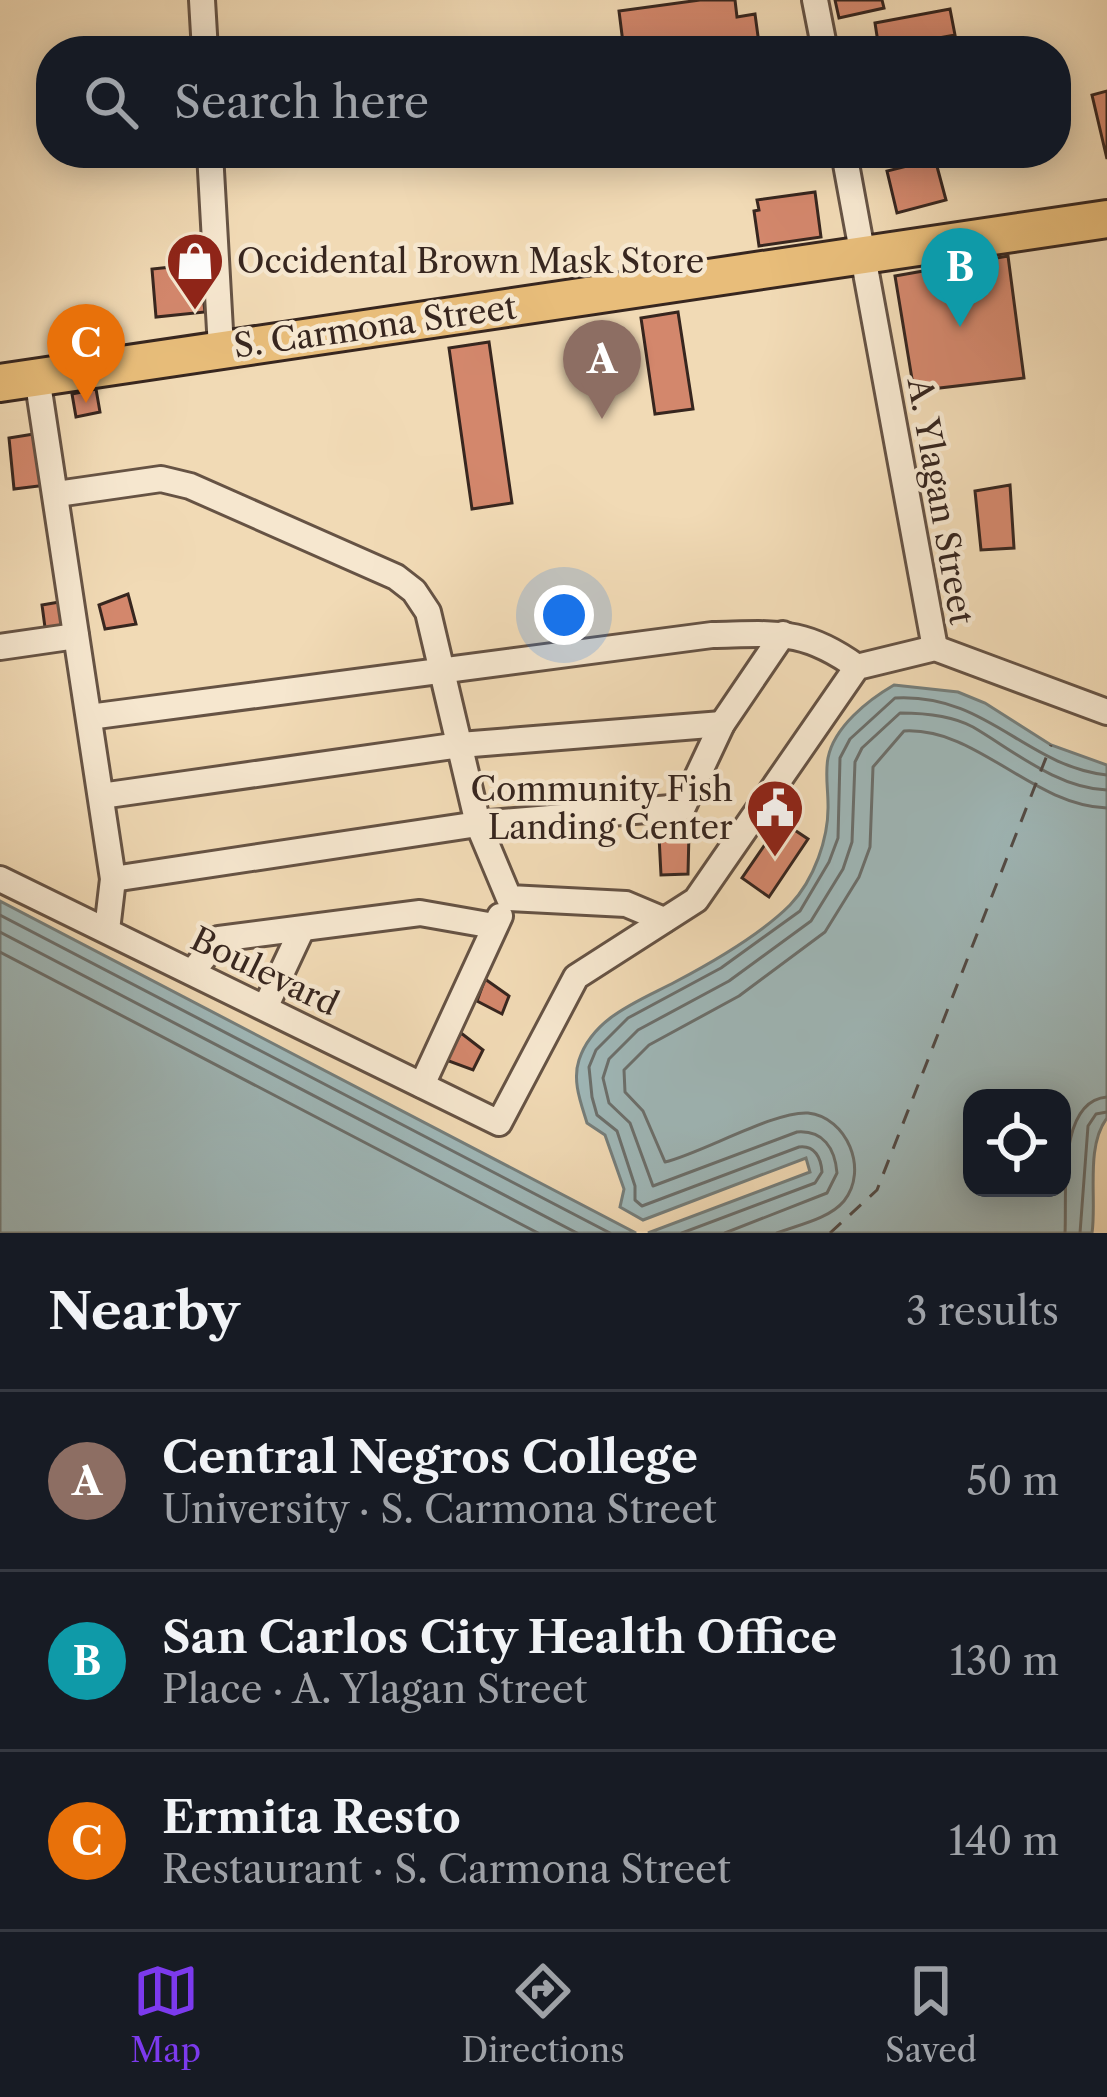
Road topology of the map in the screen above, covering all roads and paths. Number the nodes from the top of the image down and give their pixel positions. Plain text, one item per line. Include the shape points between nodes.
1 (202, 0) edge
2 (815, 0) edge
3 (204, 36) edge
4 (822, 36) edge
5 (211, 168) edge
6 (847, 168) edge
7 (1107, 219) edge
8 (863, 258) junction
9 (221, 348) junction
10 (37, 376) junction
11 (0, 382) edge
12 (57, 494) junction
13 (783, 634) junction
14 (76, 636) junction
15 (0, 647) edge
16 (935, 648) junction
17 (857, 667) junction
18 (441, 668) junction
19 (1107, 712) edge
20 (88, 717) junction
21 (722, 724) junction
22 (460, 745) junction
23 (100, 796) junction
24 (478, 824) junction
25 (0, 879) edge
26 (113, 879) junction
27 (509, 898) junction
28 (664, 920) junction
29 (494, 926) junction
30 (302, 929) junction
31 (107, 930) junction
32 (192, 972) junction
33 (265, 1008) junction
34 (422, 1085) junction

1 - 3 street
2 - 4 street
5 - 9 street
6 - 8 street, A. Ylagan Street
7 - 8 highway, S. Carmona Street
8 - 9 highway, S. Carmona Street
8 - 16 street, A. Ylagan Street
9 - 10 highway, S. Carmona Street
10 - 11 highway, S. Carmona Street
10 - 12 street
12 - 14 street
12 - 18 street via 161,479 190,486 396,577 428,612
13 - 17 street via 827,645
13 - 18 street via 712,635
13 - 21 street
14 - 15 street
14 - 20 street
16 - 17 street
16 - 19 street
17 - 28 street via 696,900
18 - 20 street
18 - 22 street
20 - 23 street
21 - 22 street
21 - 24 street via 683,807
22 - 23 street
22 - 24 street
23 - 26 street
24 - 26 street
24 - 27 street
25 - 31 street, Boulevard
26 - 31 street
27 - 28 street via 626,904
27 - 29 street
28 - 34 street, Boulevard via 576,976 499,1123
29 - 30 street via 420,914
29 - 34 street
30 - 32 street via 219,939
30 - 33 street
31 - 32 street, Boulevard
32 - 33 street, Boulevard
33 - 34 street, Boulevard

